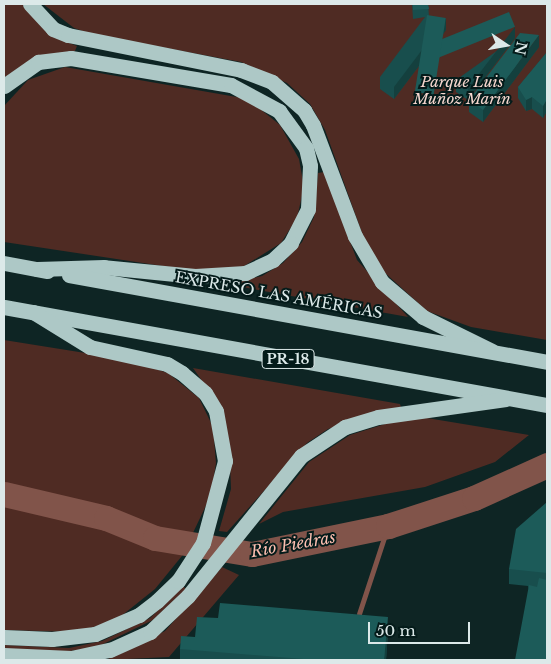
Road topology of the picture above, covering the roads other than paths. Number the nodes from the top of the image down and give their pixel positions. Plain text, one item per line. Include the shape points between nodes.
1 (30, 4) edge
2 (4, 86) edge
3 (10, 264) edge
4 (36, 269) junction
5 (9, 308) edge
6 (33, 312) junction
7 (492, 351) junction
8 (547, 362) edge
9 (506, 399) junction
10 (545, 405) edge
11 (4, 637) edge
12 (4, 655) edge

1 - 7 highway via 53,29 68,35 241,70 272,82 304,110 355,236 382,282 422,317
2 - 4 highway via 38,62 71,58 232,85 279,112 306,148 310,166 308,209 292,243 273,260 245,273 196,276 104,267
3 - 4 highway, EXPRESO LAS AMÉRICAS
4 - 7 highway, EXPRESO LAS AMÉRICAS
5 - 6 highway, PR-18
6 - 9 highway, PR-18
6 - 11 highway via 90,346 167,364 205,393 222,434 224,461 219,496 203,542 178,581 139,614 94,634 52,640
7 - 8 highway, EXPRESO LAS AMÉRICAS
9 - 10 highway, PR-18
9 - 12 highway via 396,414 345,427 301,456 195,588 150,632 110,650 71,658

